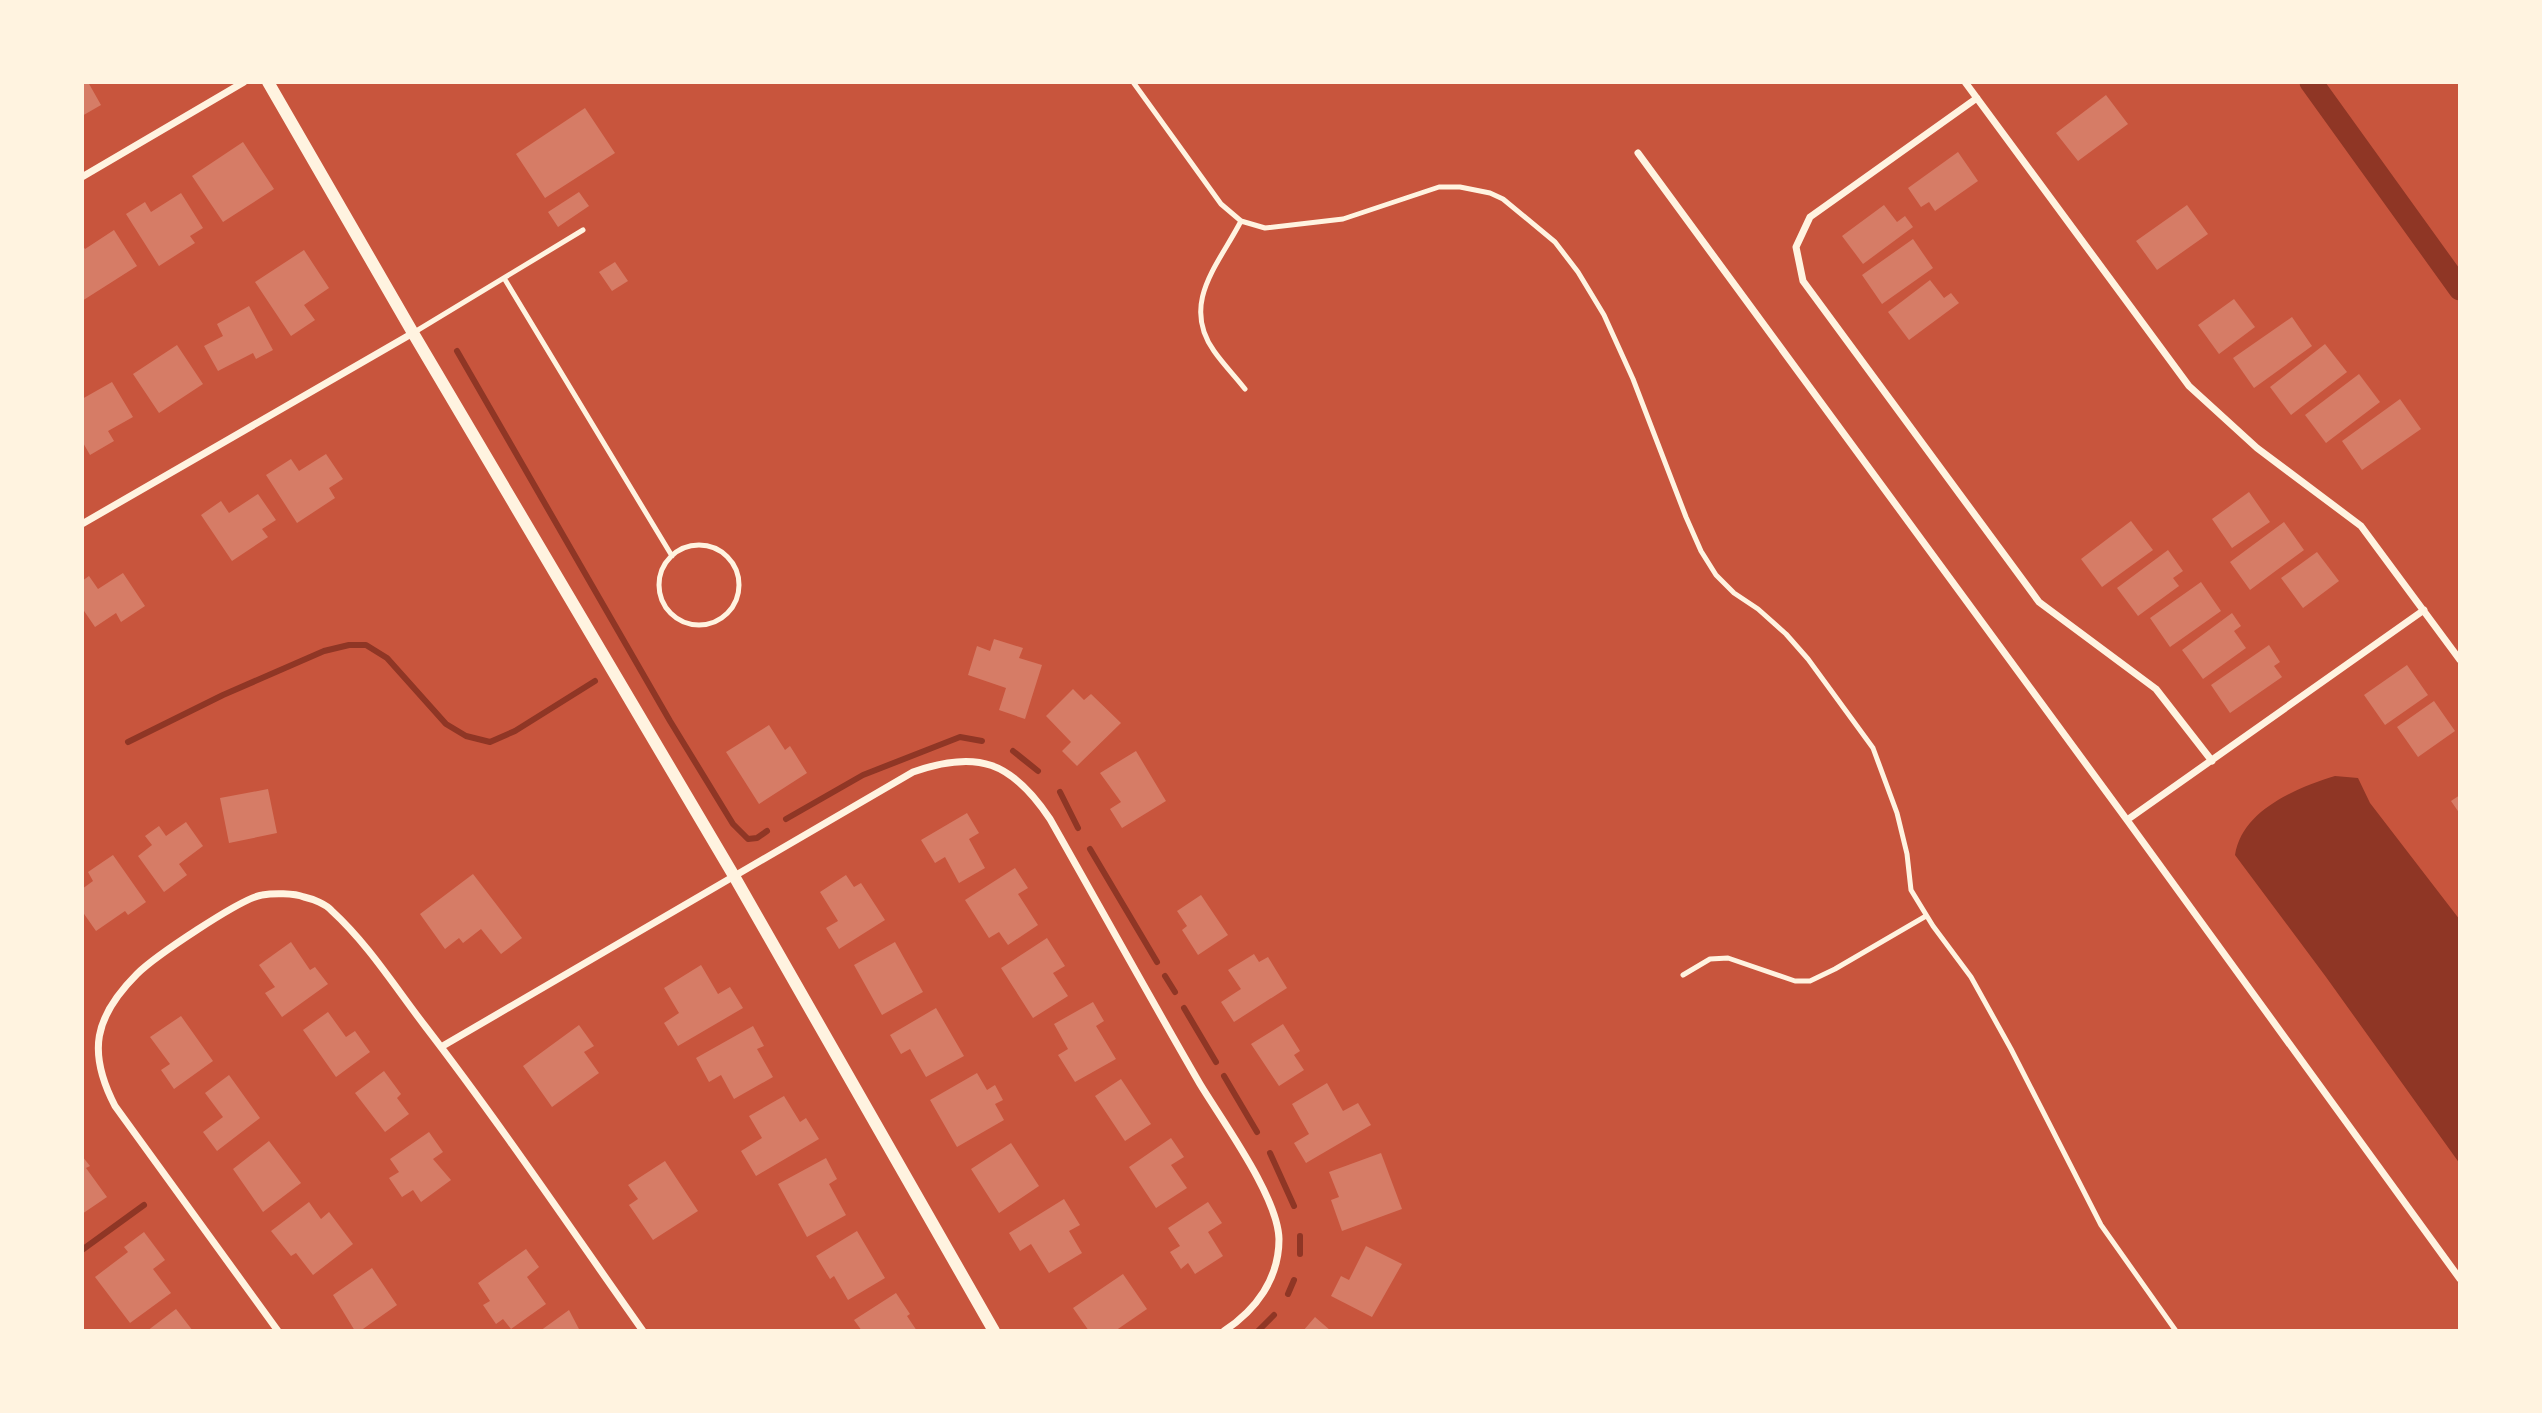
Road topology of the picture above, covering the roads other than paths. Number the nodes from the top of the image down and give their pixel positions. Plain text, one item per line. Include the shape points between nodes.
1 (244, 82) edge
2 (268, 82) edge
3 (1133, 82) edge
4 (1965, 82) edge
5 (1977, 98) junction
6 (1638, 153) dead end
7 (82, 177) edge
8 (1241, 221) junction
9 (583, 230) dead end
10 (504, 278) junction
11 (413, 333) junction
12 (1245, 389) dead end
13 (82, 524) edge
14 (672, 556) junction
15 (2424, 610) junction
16 (2460, 660) edge
17 (2212, 761) junction
18 (2127, 820) junction
19 (734, 876) junction
20 (1926, 916) junction
21 (1684, 975) dead end
22 (441, 1047) junction
23 (2460, 1279) edge
24 (278, 1331) edge
25 (643, 1331) edge
26 (995, 1331) edge
27 (1224, 1331) edge
28 (2176, 1331) edge

1 - 7 street
2 - 11 street
3 - 8 lane via 1221,204
4 - 5 street
5 - 15 street via 2189,386 2257,448 2361,526
5 - 17 street via 1810,217 1796,247 1803,281 2039,603 2156,689
6 - 18 street
8 - 12 lane via 1207,282 1199,311 1212,349
8 - 20 lane via 1265,228 1343,219 1439,187 1460,187 1503,199 1555,242 1604,315 1686,517 1716,575 1786,634 1873,748 1897,813 1911,890
9 - 10 lane
10 - 11 lane
10 - 14 lane
11 - 13 street
11 - 19 street
14 - 14 lane via 659,585 670,612 695,625 712,623 727,614 739,586 727,557 698,546
15 - 16 street
15 - 17 street
17 - 18 street
18 - 23 street
19 - 22 street
19 - 26 street
19 - 27 street via 913,772 939,763 959,760 996,767 1022,783 1036,798 1259,1182 1276,1221 1278,1253 1271,1279 1246,1314
20 - 21 lane via 1810,981 1795,981 1728,958 1710,959
20 - 28 lane via 1971,978 2101,1225
22 - 24 street via 352,930 329,908 302,895 261,895 224,913 140,971 117,996 101,1025 97,1058 115,1106
22 - 25 street

